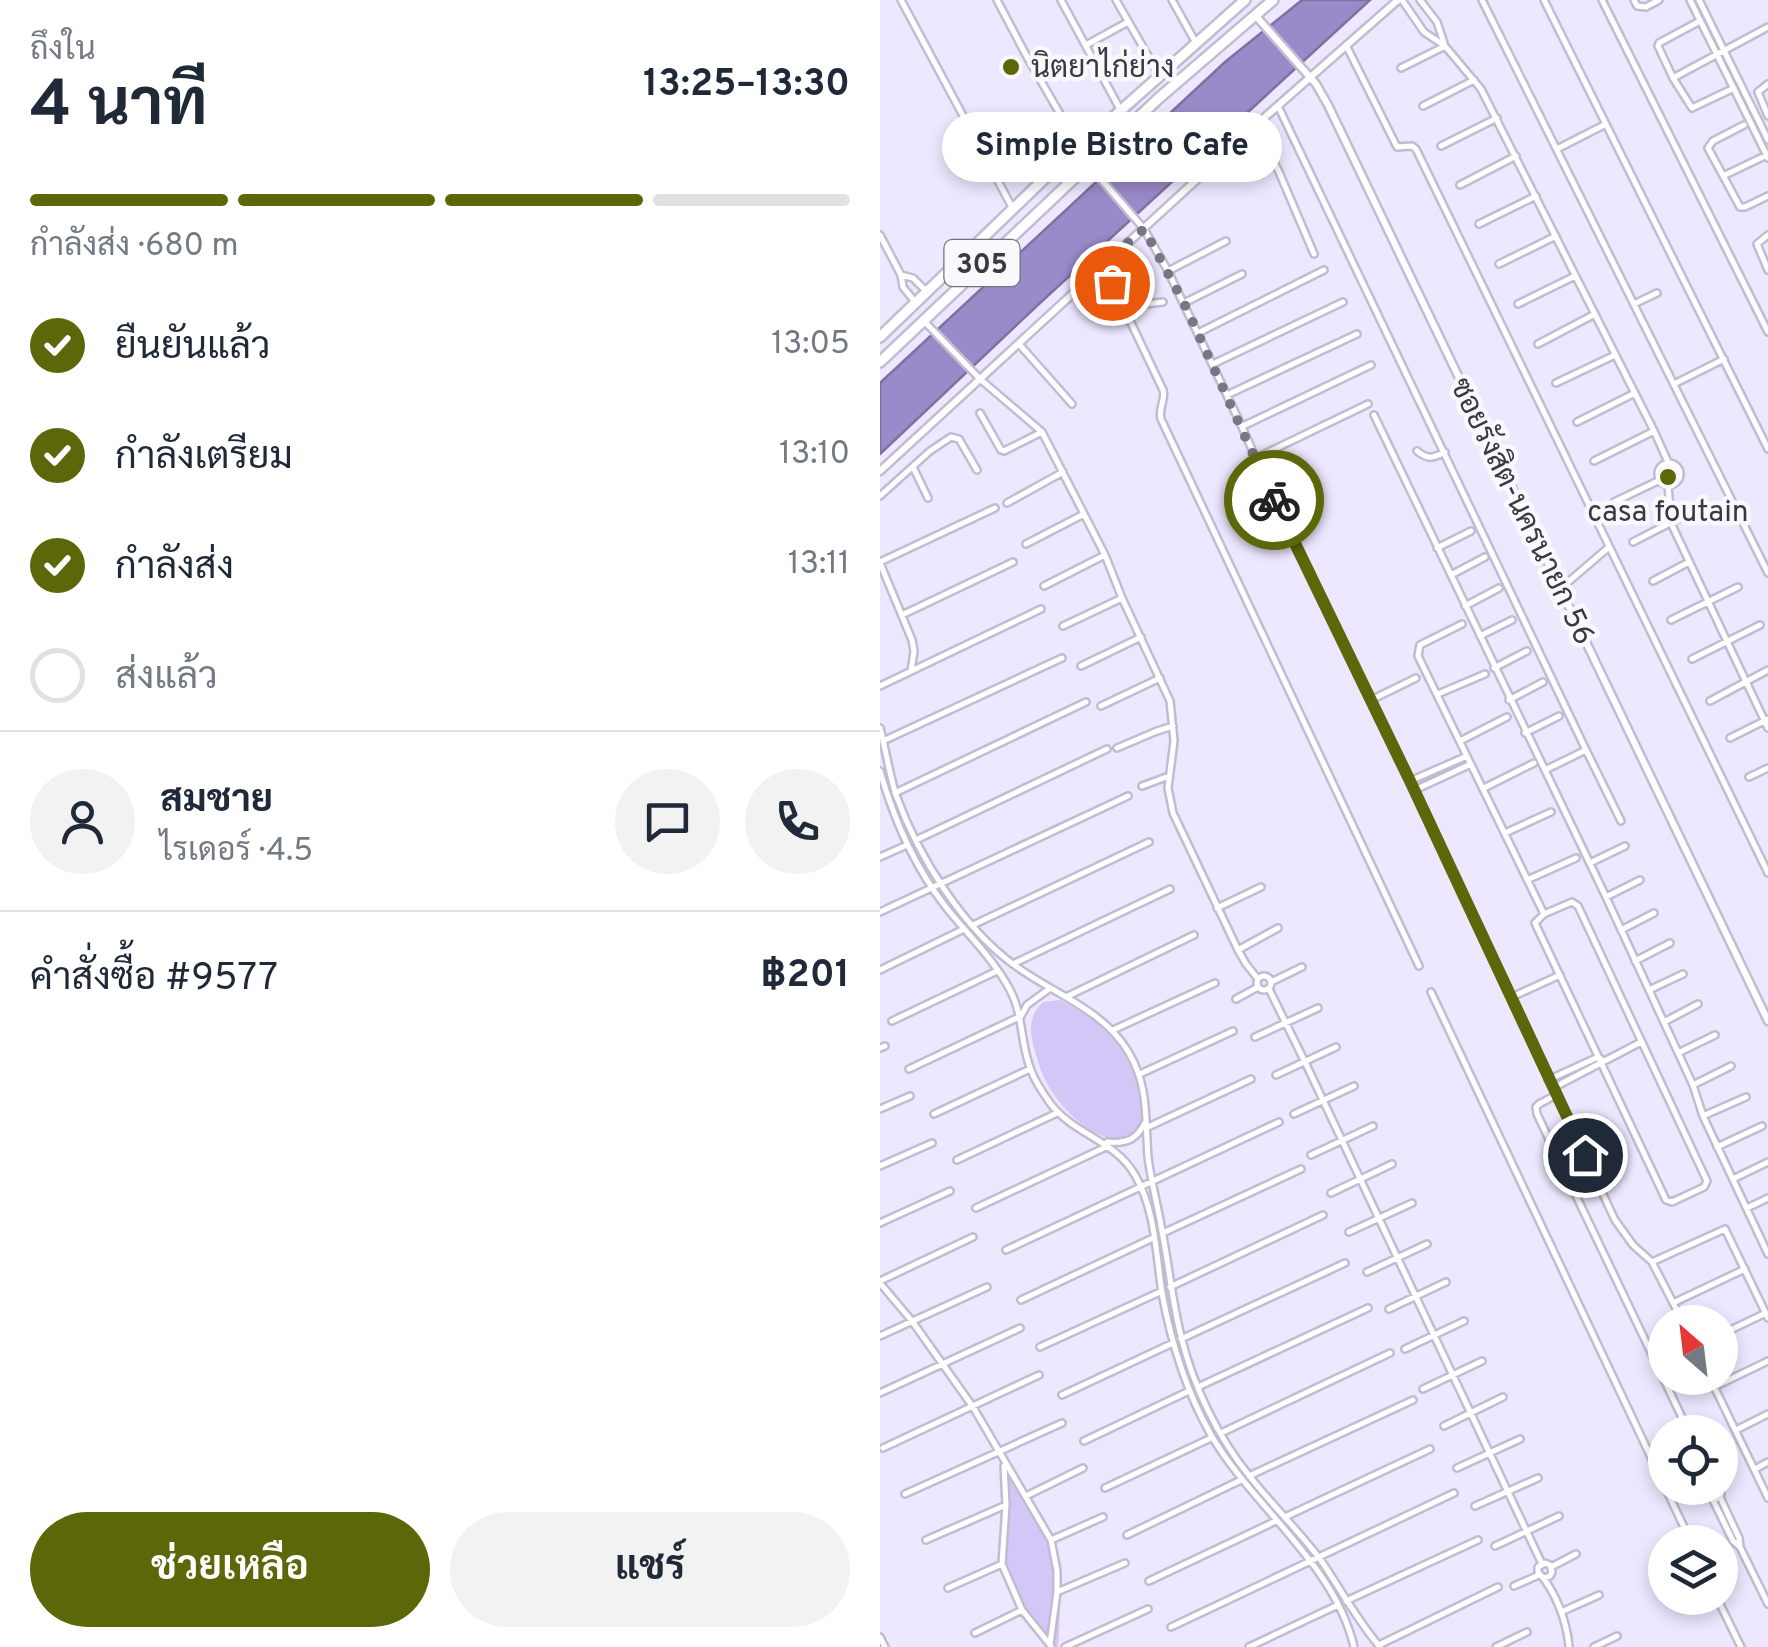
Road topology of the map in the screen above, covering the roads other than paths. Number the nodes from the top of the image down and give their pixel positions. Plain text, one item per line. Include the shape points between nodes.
1 (901, 0) edge
2 (997, 0) edge
3 (1061, 0) edge
4 (1116, 0) edge
5 (1172, 0) edge
6 (1245, 0) edge
7 (1273, 0) edge
8 (1400, 0) edge
9 (1420, 0) edge
10 (1482, 0) edge
11 (1544, 0) edge
12 (1602, 0) edge
13 (1634, 0) edge
14 (1659, 0) edge
15 (1690, 0) edge
16 (1699, 0) edge
17 (1255, 15) junction
18 (1700, 20) junction
19 (1128, 22) junction
20 (1768, 27) edge
21 (1196, 43) junction
22 (1085, 45) junction
23 (1346, 45) junction
24 (1445, 46) junction
25 (1720, 52) junction
26 (1401, 68) dead end
27 (1159, 75) junction
28 (1308, 76) junction
29 (1673, 78) junction
30 (1474, 80) junction
31 (1768, 84) edge
32 (1734, 88) junction
33 (1278, 106) junction
34 (1423, 106) dead end
35 (1121, 110) junction
36 (1768, 116) edge
37 (1497, 118) junction
38 (1606, 124) junction
39 (1256, 125) junction
40 (1744, 125) dead end
41 (1768, 140) edge
42 (1080, 146) junction
43 (1441, 146) dead end
44 (1558, 149) junction
45 (1516, 156) junction
46 (1767, 156) edge
47 (1064, 161) junction
48 (1091, 161) junction
49 (1079, 172) junction
50 (1723, 176) junction
51 (1460, 185) dead end
52 (1536, 196) junction
53 (1768, 196) edge
54 (1013, 209) junction
55 (1479, 224) dead end
56 (1142, 227) junction
57 (880, 235) edge
58 (1768, 235) edge
59 (1556, 236) junction
60 (1226, 241) dead end
61 (1314, 254) dead end
62 (1110, 257) junction
63 (1103, 264) junction
64 (1499, 264) dead end
65 (1324, 270) dead end
66 (1768, 270) edge
67 (1168, 272) junction
68 (1242, 274) dead end
69 (901, 275) junction
70 (1576, 276) junction
71 (926, 292) junction
72 (1657, 292) dead end
73 (1162, 302) dead end
74 (1344, 302) dead end
75 (916, 303) junction
76 (1184, 303) junction
77 (1518, 304) dead end
78 (1634, 304) junction
79 (1595, 314) junction
80 (927, 325) junction
81 (1198, 332) junction
82 (1768, 332) edge
83 (1357, 334) dead end
84 (880, 338) edge
85 (1019, 344) junction
86 (1538, 344) dead end
87 (1615, 355) junction
88 (1724, 359) junction
89 (880, 362) edge
90 (1212, 364) junction
91 (1371, 364) dead end
92 (977, 376) junction
93 (1556, 383) dead end
94 (1674, 384) junction
95 (1635, 394) junction
96 (1227, 396) junction
97 (1072, 404) dead end
98 (1368, 404) dead end
99 (980, 413) dead end
100 (1374, 415) dead end
101 (1578, 422) dead end
102 (1242, 426) junction
103 (1654, 431) junction
104 (1042, 432) junction
105 (1768, 449) edge
106 (1417, 451) dead end
107 (1445, 452) junction
108 (1256, 458) junction
109 (1594, 461) dead end
110 (1668, 462) junction
111 (912, 467) junction
112 (977, 470) dead end
113 (880, 471) edge
114 (1063, 472) junction
115 (1660, 480) junction
116 (1668, 485) junction
117 (880, 496) edge
118 (928, 498) dead end
119 (1614, 502) dead end
120 (1007, 503) dead end
121 (994, 508) dead end
122 (1699, 508) dead end
123 (1084, 514) junction
124 (1671, 523) junction
125 (1472, 531) dead end
126 (1632, 542) dead end
127 (1026, 544) dead end
128 (1610, 546) junction
129 (1437, 548) junction
130 (1105, 555) junction
131 (1485, 557) dead end
132 (880, 562) edge
133 (1013, 562) dead end
134 (1689, 562) junction
135 (1768, 574) edge
136 (1451, 575) junction
137 (1653, 581) dead end
138 (1044, 586) dead end
139 (1738, 587) dead end
140 (1499, 588) dead end
141 (1560, 589) junction
142 (1122, 598) junction
143 (1708, 603) junction
144 (1466, 606) junction
145 (1042, 609) dead end
146 (902, 616) junction
147 (1512, 620) dead end
148 (1671, 620) dead end
149 (1462, 624) dead end
150 (1760, 625) dead end
151 (1062, 626) dead end
152 (1480, 636) junction
153 (1141, 638) junction
154 (1726, 643) junction
155 (1526, 651) dead end
156 (1062, 658) dead end
157 (1692, 659) dead end
158 (1081, 666) dead end
159 (1494, 668) junction
160 (1768, 670) edge
161 (911, 671) junction
162 (1485, 674) dead end
163 (1160, 678) junction
164 (1416, 678) dead end
165 (1543, 682) dead end
166 (1745, 682) junction
167 (880, 686) edge
168 (1438, 694) junction
169 (1371, 700) junction
170 (1509, 700) junction
171 (1710, 700) dead end
172 (1086, 702) dead end
173 (1101, 706) dead end
174 (1559, 716) dead end
175 (1507, 718) dead end
176 (1766, 719) edge
177 (1173, 726) junction
178 (880, 728) edge
179 (1768, 728) edge
180 (1525, 733) junction
181 (1730, 738) dead end
182 (1460, 740) junction
183 (883, 741) junction
184 (1117, 748) dead end
185 (1107, 749) dead end
186 (1586, 750) junction
187 (1467, 756) junction
188 (1534, 763) dead end
189 (1471, 764) junction
190 (1768, 768) edge
191 (1544, 770) junction
192 (880, 771) edge
193 (1169, 776) junction
194 (1749, 777) dead end
195 (1410, 781) junction
196 (1142, 786) dead end
197 (1484, 788) junction
198 (1414, 790) junction
199 (896, 793) junction
200 (888, 796) junction
201 (1128, 796) dead end
202 (880, 800) edge
203 (1551, 812) dead end
204 (1621, 821) dead end
205 (1505, 834) junction
206 (916, 840) junction
207 (1149, 842) dead end
208 (907, 844) junction
209 (1625, 846) dead end
210 (880, 857) edge
211 (1576, 858) dead end
212 (1590, 863) junction
213 (1768, 873) edge
214 (1527, 880) junction
215 (1640, 880) dead end
216 (941, 884) junction
217 (1262, 887) dead end
218 (932, 888) junction
219 (1170, 889) dead end
220 (1606, 897) junction
221 (1218, 908) junction
222 (880, 912) edge
223 (1654, 913) dead end
224 (1544, 914) junction
225 (973, 925) junction
226 (1278, 928) dead end
227 (964, 929) junction
228 (1622, 930) junction
229 (1194, 935) dead end
230 (1670, 943) dead end
231 (1238, 950) junction
232 (1636, 961) junction
233 (1012, 964) junction
234 (1419, 966) dead end
235 (1302, 968) dead end
236 (880, 970) edge
237 (998, 970) junction
238 (1682, 974) dead end
239 (1560, 975) junction
240 (1214, 983) dead end
241 (1258, 983) junction
242 (1270, 985) junction
243 (1049, 989) junction
244 (1648, 990) junction
245 (1431, 992) dead end
246 (1066, 997) junction
247 (1512, 997) junction
248 (1236, 999) dead end
249 (1698, 1004) dead end
250 (1318, 1008) dead end
251 (1021, 1016) junction
252 (892, 1021) dead end
253 (1768, 1021) edge
254 (1664, 1022) junction
255 (1286, 1023) junction
256 (1113, 1030) junction
257 (1233, 1030) dead end
258 (1715, 1036) dead end
259 (1255, 1037) dead end
260 (1642, 1042) junction
261 (1336, 1047) dead end
262 (1678, 1053) junction
263 (1601, 1061) junction
264 (1305, 1062) junction
265 (1731, 1066) dead end
266 (909, 1069) dead end
267 (1030, 1069) junction
268 (1140, 1074) junction
269 (1276, 1075) dead end
270 (1251, 1079) dead end
271 (1548, 1080) junction
272 (1693, 1085) junction
273 (1354, 1086) dead end
274 (1554, 1092) junction
275 (910, 1096) dead end
276 (1746, 1097) dead end
277 (1324, 1100) junction
278 (880, 1109) edge
279 (1057, 1113) junction
280 (934, 1114) dead end
281 (1294, 1114) dead end
282 (1704, 1116) junction
283 (1147, 1118) junction
284 (1279, 1122) dead end
285 (1373, 1126) dead end
286 (1762, 1126) dead end
287 (1148, 1127) junction
288 (1342, 1140) junction
289 (932, 1143) dead end
290 (1104, 1144) junction
291 (1718, 1146) junction
292 (1310, 1155) dead end
293 (957, 1160) dead end
294 (1768, 1162) edge
295 (1392, 1164) dead end
296 (880, 1166) edge
297 (1300, 1170) dead end
298 (1360, 1179) junction
299 (1733, 1179) junction
300 (1152, 1182) junction
301 (1141, 1187) junction
302 (950, 1191) dead end
303 (1330, 1193) dead end
304 (1768, 1198) edge
305 (1412, 1202) dead end
306 (976, 1208) dead end
307 (1747, 1208) junction
308 (1323, 1215) dead end
309 (1378, 1218) junction
310 (880, 1223) edge
311 (1349, 1232) dead end
312 (1163, 1233) junction
313 (974, 1237) dead end
314 (1153, 1238) junction
315 (1765, 1238) edge
316 (1427, 1244) dead end
317 (1006, 1250) dead end
318 (1768, 1254) edge
319 (1397, 1258) junction
320 (1652, 1262) junction
321 (1346, 1263) dead end
322 (1746, 1270) junction
323 (1367, 1272) dead end
324 (880, 1282) edge
325 (1446, 1282) dead end
326 (988, 1287) dead end
327 (1170, 1287) junction
328 (1162, 1291) junction
329 (1416, 1297) junction
330 (1021, 1300) dead end
331 (1673, 1302) junction
332 (1674, 1305) edge
333 (1368, 1308) dead end
334 (1389, 1308) dead end
335 (1767, 1315) edge
336 (912, 1322) junction
337 (1464, 1322) dead end
338 (1738, 1327) edge
339 (1020, 1328) dead end
340 (880, 1336) edge
341 (1434, 1336) junction
342 (1181, 1339) junction
343 (1173, 1342) junction
344 (1040, 1347) dead end
345 (1405, 1349) dead end
346 (1390, 1354) dead end
347 (1482, 1361) dead end
348 (1768, 1362) edge
349 (943, 1364) junction
350 (1039, 1375) dead end
351 (1452, 1375) junction
352 (1738, 1376) edge
353 (1198, 1387) junction
354 (1423, 1389) dead end
355 (1190, 1391) junction
356 (880, 1393) edge
357 (1062, 1395) dead end
358 (1504, 1397) dead end
359 (1413, 1400) dead end
360 (973, 1407) junction
361 (1470, 1414) junction
362 (1768, 1414) edge
363 (1681, 1415) edge
364 (1062, 1423) dead end
365 (1444, 1426) dead end
366 (1738, 1429) edge
367 (1220, 1433) junction
368 (1738, 1434) edge
369 (1212, 1437) junction
370 (1520, 1438) dead end
371 (1084, 1441) dead end
372 (884, 1448) dead end
373 (1430, 1449) dead end
374 (998, 1452) junction
375 (1489, 1453) junction
376 (1768, 1462) edge
377 (1004, 1464) junction
378 (1084, 1468) dead end
379 (1457, 1468) dead end
380 (1755, 1468) junction
381 (1249, 1476) junction
382 (1538, 1478) dead end
383 (1241, 1480) junction
384 (1106, 1488) dead end
385 (1507, 1492) junction
386 (1454, 1493) dead end
387 (905, 1494) dead end
388 (1026, 1496) junction
389 (1768, 1498) edge
390 (1006, 1505) junction
391 (1720, 1505) edge
392 (1475, 1506) dead end
393 (1559, 1516) dead end
394 (1103, 1517) dead end
395 (1284, 1517) junction
396 (1276, 1521) junction
397 (1683, 1525) edge
398 (1526, 1531) junction
399 (1126, 1535) dead end
400 (926, 1540) dead end
401 (1051, 1540) junction
402 (1478, 1540) dead end
403 (1495, 1546) dead end
404 (1576, 1554) dead end
405 (1319, 1558) junction
406 (1311, 1562) junction
407 (1125, 1563) dead end
408 (1002, 1564) junction
409 (1542, 1564) junction
410 (1551, 1567) junction
411 (1542, 1576) junction
412 (1149, 1581) dead end
413 (1514, 1586) dead end
414 (1498, 1587) dead end
415 (948, 1588) dead end
416 (1057, 1592) junction
417 (1599, 1594) dead end
418 (1346, 1601) junction
419 (1768, 1604) edge
420 (1338, 1605) junction
421 (1148, 1609) dead end
422 (1022, 1610) junction
423 (1561, 1612) junction
424 (1725, 1615) edge
425 (1172, 1627) dead end
426 (1527, 1632) dead end
427 (975, 1633) dead end
428 (1617, 1636) dead end
429 (880, 1637) edge
430 (1051, 1646) edge
431 (1379, 1646) edge
432 (884, 1647) edge
433 (1066, 1647) edge
434 (1248, 1647) edge
435 (1354, 1647) edge
436 (1496, 1647) edge
437 (1569, 1647) edge
438 (1594, 1647) edge
439 (1740, 1647) edge

1 - 54 street
2 - 42 street
3 - 22 street
4 - 19 street
5 - 21 street
6 - 21 main road, 305
7 - 17 main road, 305
8 - 23 street
8 - 24 street via 1424,32
9 - 24 street
10 - 44 street
11 - 38 street
12 - 82 street
13 - 14 street via 1643,8
15 - 18 street
16 - 25 street
17 - 28 street, ซอยรังสิต-นครนายก 56
17 - 48 main road, 305
18 - 25 street
18 - 29 street via 1658,46
19 - 22 street
19 - 27 street
20 - 25 street
21 - 27 main road, 305
22 - 35 street
23 - 28 street
23 - 128 street via 1397,147 1416,150
24 - 26 street
24 - 30 street
25 - 29 street
25 - 32 street
25 - 41 street
27 - 35 main road, 305
28 - 33 street
28 - 141 street, ซอยรังสิต-นครนายก 56 via 1328,105
29 - 32 street via 1692,108
30 - 34 street
30 - 37 street
31 - 36 street via 1758,92
32 - 46 street
33 - 39 street
33 - 107 street
35 - 42 main road, 305
37 - 43 street
37 - 45 street
38 - 44 street
38 - 88 street
39 - 56 street
39 - 61 street
40 - 50 street via 1708,145
42 - 47 main road, 305
42 - 48 main road
44 - 78 street
45 - 51 street
45 - 52 street
46 - 50 street
47 - 49 main road
47 - 54 main road, 305
48 - 49 main road, 305
48 - 56 street
49 - 80 main road, 305 via 955,289
50 - 53 street via 1742,208
52 - 55 street
52 - 59 street
54 - 71 main road, 305
56 - 62 street
56 - 67 street
57 - 69 street
58 - 66 street via 1757,244
59 - 64 street
59 - 70 street
60 - 67 street
62 - 63 street
62 - 73 street via 1135,301
63 - 85 street
63 - 234 street via 1164,390 1161,419
65 - 81 street
67 - 76 street
68 - 76 street
69 - 71 street
69 - 75 street
70 - 77 street
70 - 79 street
71 - 75 main road, 305
72 - 78 street
74 - 90 street
75 - 84 main road, 305
76 - 81 street
78 - 94 street
79 - 86 street
79 - 87 street
80 - 89 main road, 305
80 - 92 street
81 - 90 street
83 - 96 street
85 - 92 street
85 - 97 street
87 - 93 street
87 - 95 street
88 - 94 street
88 - 105 street
90 - 96 street
91 - 102 street
92 - 104 street
92 - 113 street
94 - 135 street
95 - 101 street
95 - 103 street
96 - 102 street
98 - 108 street
99 - 104 street via 1004,451
100 - 129 street
102 - 108 street
103 - 109 street
103 - 110 street
104 - 114 street
106 - 107 street via 1428,458
107 - 186 street
108 - 169 street
110 - 115 street via 1658,469
110 - 116 street via 1680,474
111 - 112 street via 956,436
111 - 117 street
111 - 118 street
114 - 120 street
114 - 123 street
115 - 116 street
115 - 119 street
116 - 124 street
121 - 132 street
122 - 124 street
123 - 127 street
123 - 130 street
124 - 126 street
124 - 134 street
125 - 129 street
128 - 141 street
128 - 213 street
129 - 136 street
130 - 138 street
130 - 142 street
131 - 136 street
132 - 146 street
133 - 146 street
134 - 137 street
134 - 143 street
136 - 144 street
139 - 143 street
140 - 144 street
141 - 253 street, ซอยรังสิต-นครนายก 56
142 - 151 street
142 - 153 street
143 - 148 street
143 - 154 street
144 - 152 street
145 - 161 street
146 - 161 street via 914,651
147 - 152 street
149 - 168 street via 1417,650
150 - 154 street
152 - 159 street
153 - 158 street
153 - 163 street
154 - 157 street
154 - 166 street
155 - 159 street
156 - 183 street
159 - 170 street
160 - 166 street
161 - 167 street
162 - 168 street
163 - 173 street
163 - 177 street
164 - 169 street
165 - 170 street
166 - 171 street
166 - 176 street
168 - 182 street
169 - 195 street
170 - 180 street
172 - 199 street
174 - 180 street
175 - 182 street
176 - 179 street
176 - 181 street
177 - 184 street
177 - 193 street
178 - 183 street
180 - 191 street
182 - 187 street
183 - 199 street
185 - 206 street
186 - 191 street
186 - 204 street
187 - 189 street
187 - 195 street
188 - 197 street
189 - 197 street
189 - 198 street
190 - 194 street
191 - 212 street
192 - 200 street
193 - 196 street
193 - 221 street via 1176,821
195 - 198 street
197 - 205 street
198 - 247 street
199 - 206 street
200 - 202 street
200 - 208 street
201 - 216 street
203 - 205 street
205 - 214 street
206 - 216 street
207 - 225 street
208 - 210 street
208 - 218 street
209 - 212 street
211 - 214 street
212 - 220 street
214 - 224 street
215 - 220 street
216 - 218 street
216 - 225 street
217 - 221 street
218 - 222 street
218 - 227 street
219 - 233 street
220 - 228 street
221 - 231 street
223 - 228 street
224 - 239 street via 1535,923
224 - 260 street via 1572,902 1578,906
225 - 233 street
226 - 231 street
227 - 236 street
227 - 237 street
228 - 232 street
229 - 246 street
230 - 232 street
231 - 241 street
232 - 244 street
233 - 243 street
235 - 242 street
237 - 251 street
237 - 252 street
238 - 244 street
239 - 247 street
239 - 263 street
240 - 256 street
241 - 242 street via 1262,990
241 - 242 street via 1267,977
241 - 248 street
242 - 255 street
243 - 246 street
243 - 251 street
244 - 254 street
245 - 397 street
246 - 256 street
247 - 271 street
249 - 254 street
250 - 255 street
251 - 266 street
251 - 267 street
254 - 262 street
255 - 259 street
255 - 264 street
256 - 268 street
257 - 268 street
258 - 262 street
260 - 263 street
260 - 263 street via 1707,1181 1704,1188 1666,1200
261 - 264 street
262 - 272 street
263 - 271 street
263 - 274 street
264 - 269 street
264 - 277 street
265 - 272 street
267 - 279 street
267 - 280 street
268 - 283 street
270 - 287 street
271 - 274 street
272 - 282 street
273 - 277 street
274 - 320 street via 1615,1220
274 - 363 street via 1536,1107 1537,1114
275 - 278 street
276 - 282 street
277 - 281 street
277 - 288 street
279 - 290 street
279 - 293 street
282 - 291 street
283 - 287 street
283 - 290 street via 1130,1141
284 - 300 street
285 - 288 street
286 - 291 street
287 - 300 street
288 - 292 street
288 - 298 street
289 - 296 street
290 - 301 street
290 - 306 street
291 - 299 street
294 - 299 street
295 - 298 street
297 - 312 street
298 - 303 street
298 - 309 street
299 - 307 street
300 - 301 street
300 - 312 street
301 - 314 street
301 - 317 street
302 - 310 street
304 - 307 street
305 - 309 street
307 - 315 street
308 - 327 street
309 - 311 street
309 - 319 street
312 - 327 street
313 - 324 street
314 - 328 street
314 - 330 street
315 - 318 street
316 - 319 street
319 - 323 street
319 - 329 street
320 - 322 street via 1725,1229
320 - 331 street
321 - 342 street
322 - 331 street
322 - 335 street
324 - 336 street
325 - 329 street
326 - 336 street
327 - 342 street
328 - 343 street
328 - 344 street
329 - 334 street
329 - 341 street
331 - 332 street
333 - 353 street
335 - 338 street
336 - 340 street
336 - 349 street
337 - 341 street
339 - 349 street
341 - 345 street
341 - 351 street
342 - 353 street
343 - 355 street
343 - 357 street
346 - 367 street
347 - 351 street
348 - 352 street
349 - 356 street
349 - 360 street
350 - 360 street
351 - 354 street
351 - 361 street
353 - 367 street
355 - 369 street
355 - 371 street
358 - 361 street
359 - 381 street
360 - 372 street
360 - 374 street
361 - 365 street
361 - 375 street
362 - 366 street
364 - 374 street
367 - 369 street
367 - 381 street
368 - 380 street
369 - 383 street
369 - 384 street
370 - 375 street
373 - 395 street
374 - 377 street
374 - 387 street
375 - 379 street
375 - 385 street
376 - 380 street
377 - 388 street
377 - 390 street
378 - 388 street
380 - 389 street
381 - 395 street
382 - 385 street
383 - 396 street
383 - 399 street
385 - 392 street
385 - 398 street
386 - 405 street
388 - 401 street
390 - 400 street
390 - 408 street
391 - 419 street
393 - 398 street
394 - 401 street
395 - 405 street
396 - 406 street
396 - 412 street
398 - 403 street
398 - 409 street
401 - 416 street
402 - 418 street
404 - 410 street
405 - 406 street
405 - 418 street
406 - 420 street
406 - 425 street
407 - 416 street
408 - 415 street
408 - 422 street
409 - 410 street
409 - 411 street
410 - 411 street via 1552,1574
411 - 413 street
411 - 423 street
414 - 431 street
416 - 430 street
417 - 423 street
418 - 431 street
420 - 434 street
420 - 435 street
421 - 433 street
422 - 427 street
422 - 430 street
423 - 437 street
424 - 439 street
426 - 436 street
428 - 438 street
429 - 432 street

